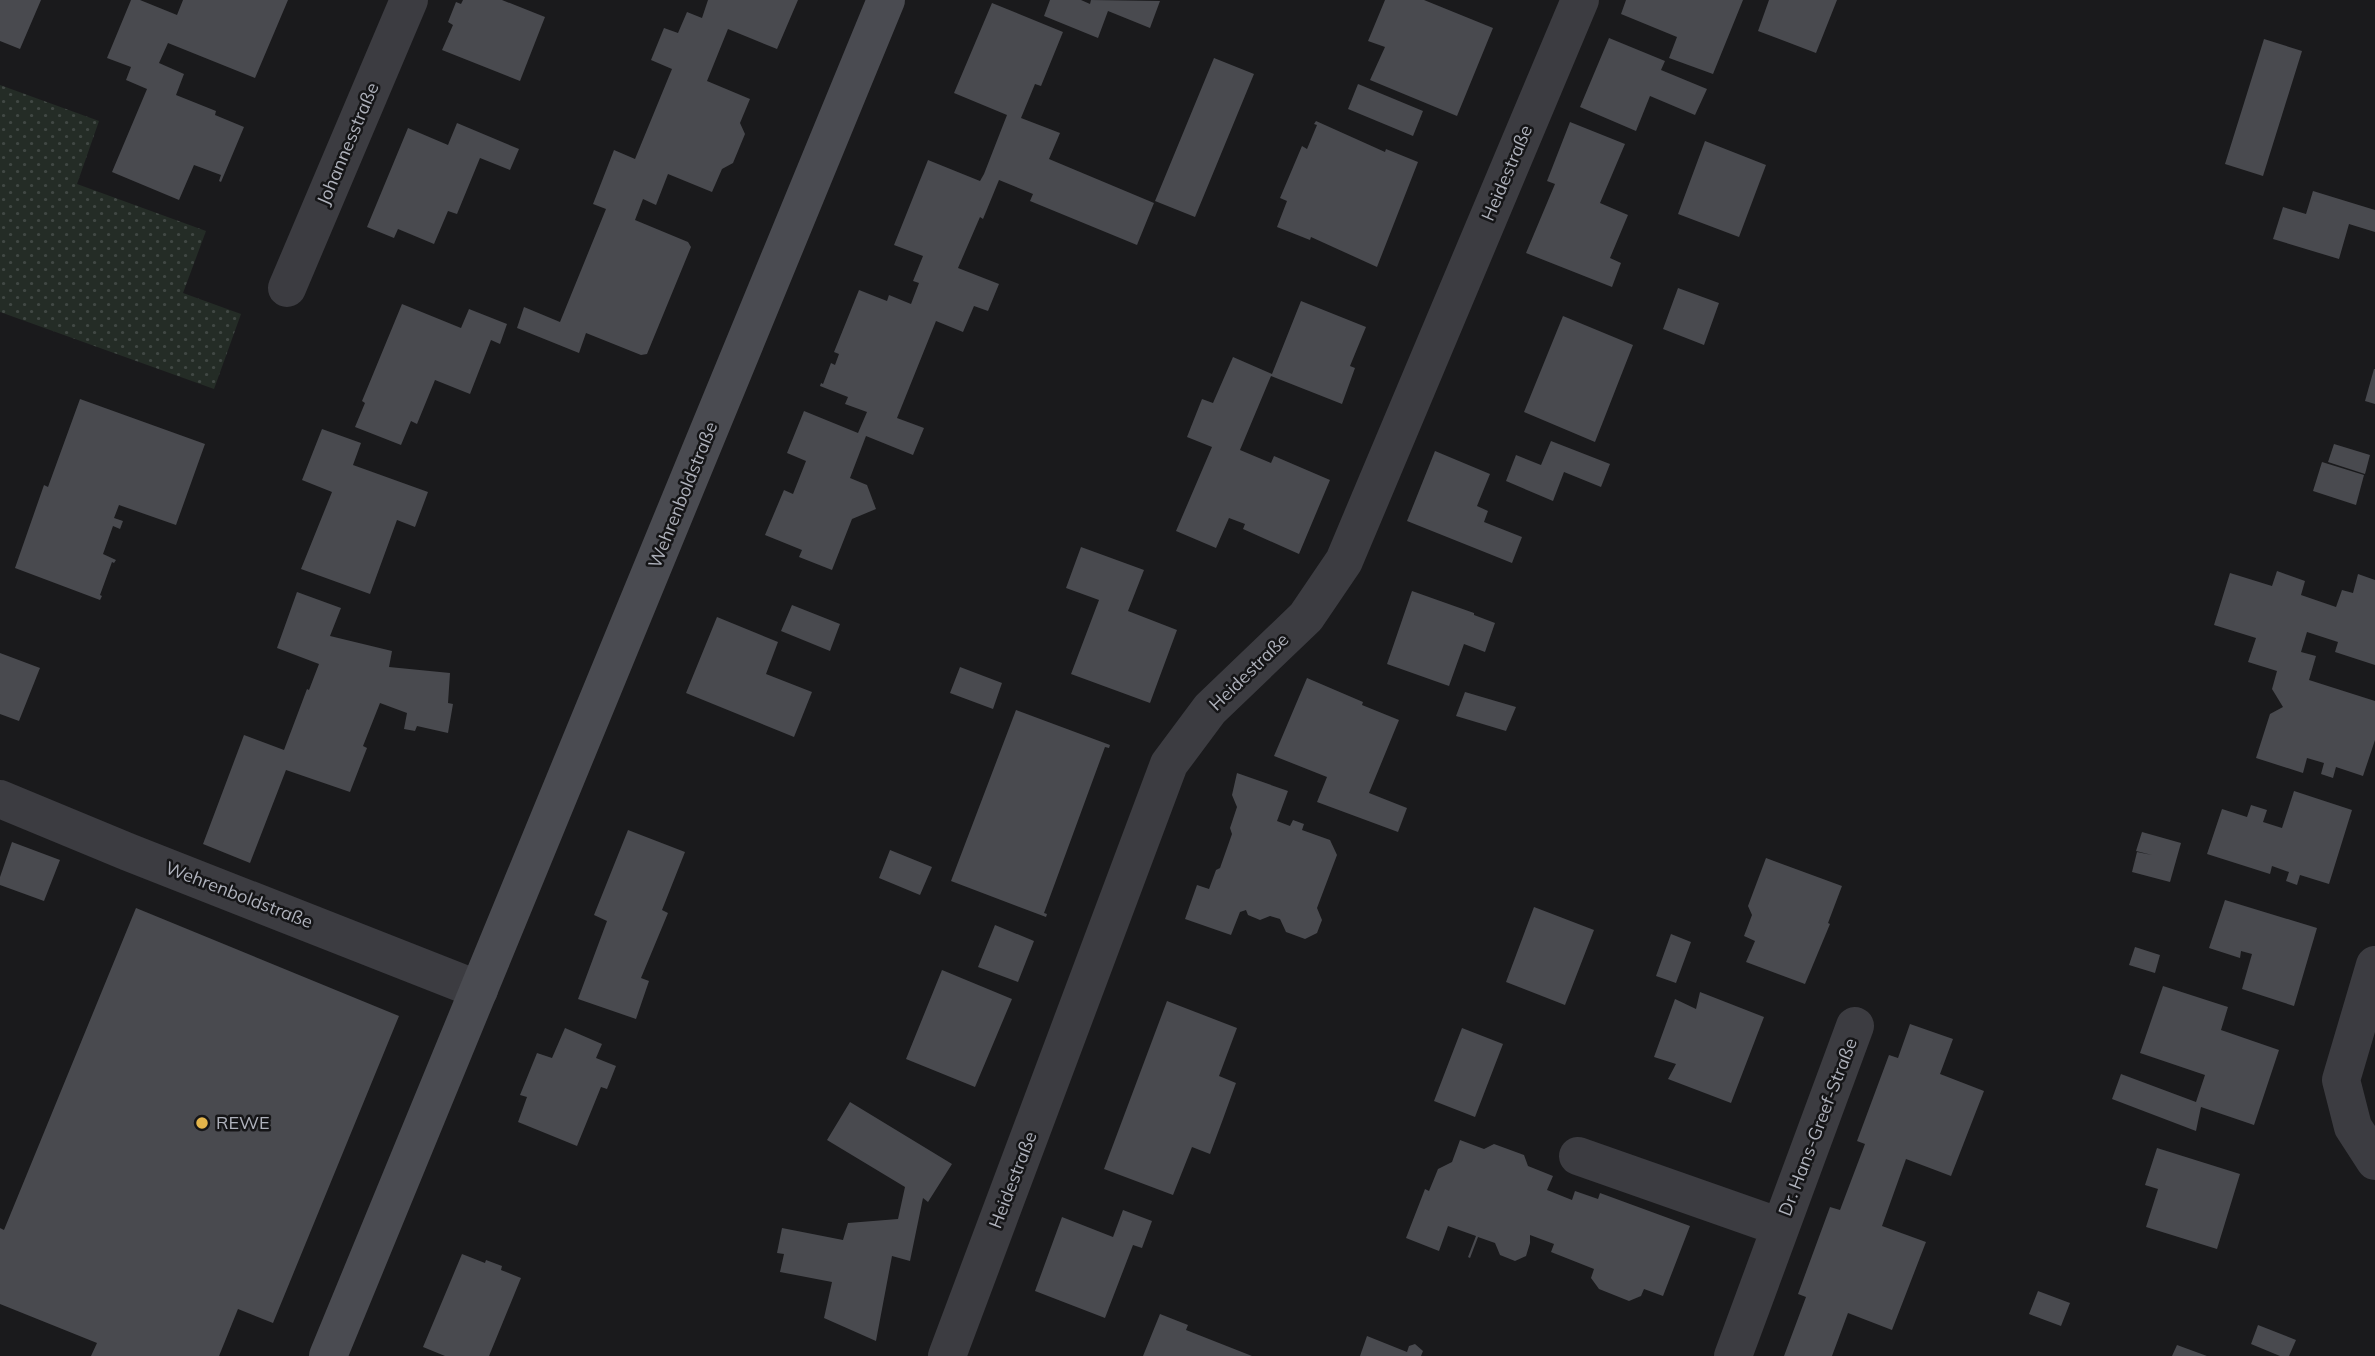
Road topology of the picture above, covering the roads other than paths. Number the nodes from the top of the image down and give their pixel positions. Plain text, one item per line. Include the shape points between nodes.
1 (409, 0) edge
2 (886, 0) edge
3 (1580, 0) edge
4 (287, 288) dead end
5 (0, 799) edge
6 (2375, 965) edge
7 (479, 989) junction
8 (1856, 1026) dead end
9 (1578, 1156) dead end
10 (2375, 1161) edge
11 (1780, 1227) junction
12 (328, 1356) edge
13 (947, 1356) edge
14 (1733, 1356) edge

1 - 4 street, Johannesstraße
2 - 7 street, Wehrenboldstraße
3 - 13 street, Heidestraße via 1344,561 1306,617 1210,709 1169,764
5 - 7 street, Wehrenboldstraße
6 - 10 street via 2341,1080 2353,1127
7 - 12 street, Wehrenboldstraße
8 - 11 street, Dr. Hans-Greef-Straße
9 - 11 street, Dr. Hans-Greef-Straße
11 - 14 street, Dr. Hans-Greef-Straße

